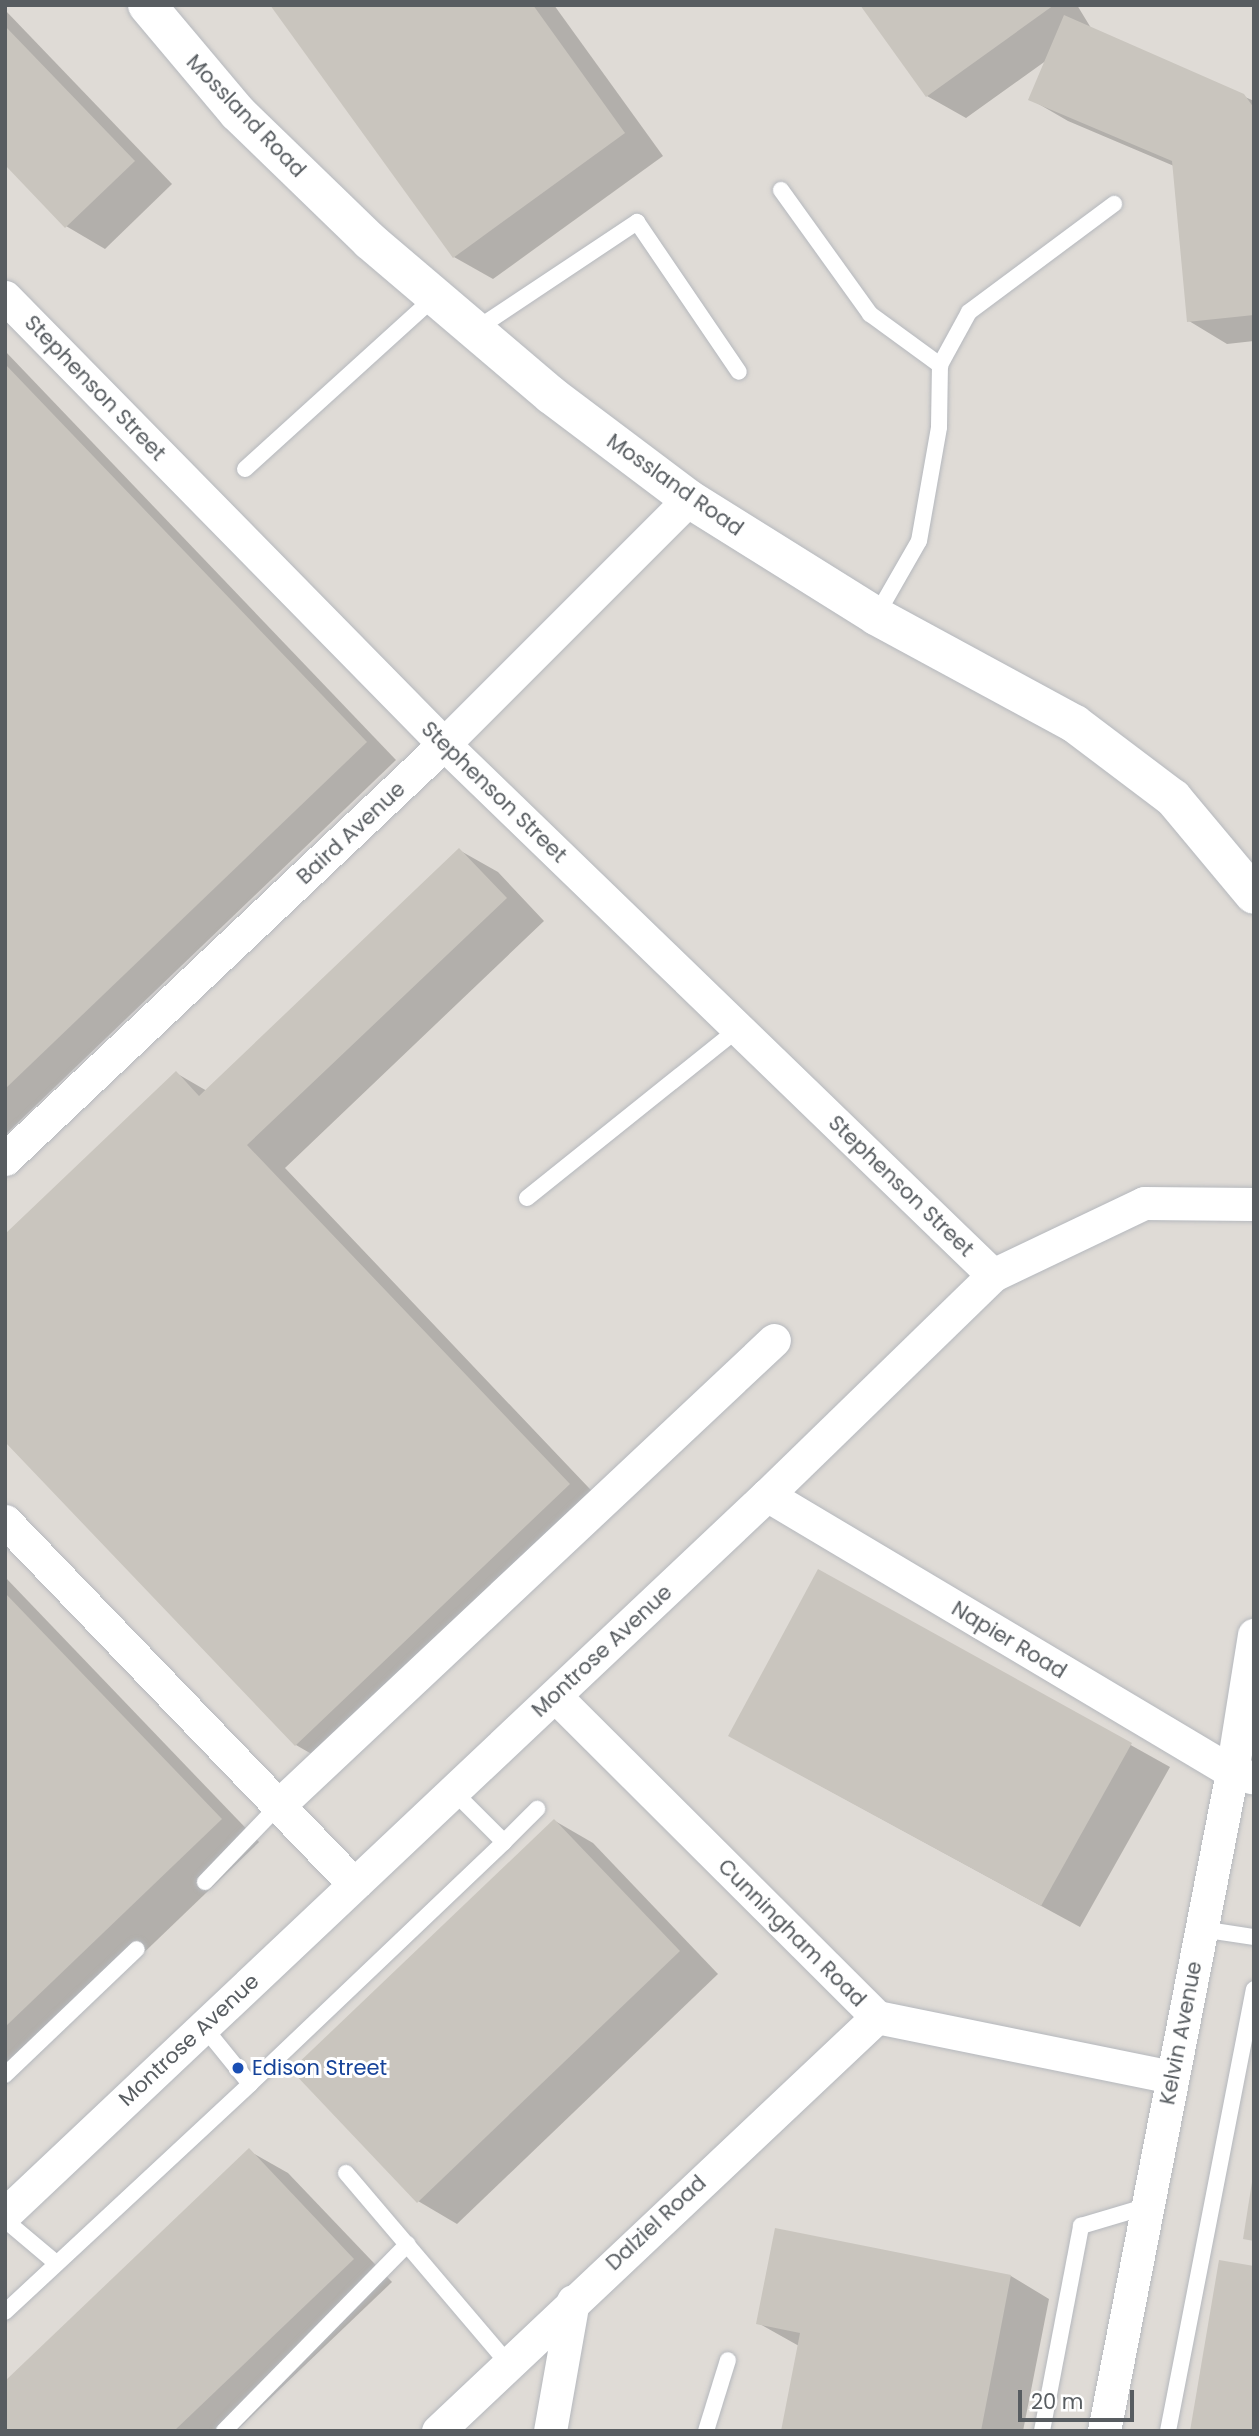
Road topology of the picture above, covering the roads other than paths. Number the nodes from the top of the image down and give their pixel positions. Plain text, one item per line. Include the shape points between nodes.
1 (146, 5) edge
2 (781, 190) dead end
3 (1114, 204) dead end
4 (5, 297) edge
5 (435, 297) junction
6 (475, 330) junction
7 (940, 365) junction
8 (740, 372) dead end
9 (244, 469) dead end
10 (689, 499) junction
11 (876, 616) junction
12 (444, 744) junction
13 (1254, 895) edge
14 (738, 1029) junction
15 (5, 1159) edge
16 (527, 1198) dead end
17 (1254, 1204) edge
18 (993, 1275) junction
19 (774, 1340) dead end
20 (767, 1495) junction
21 (5, 1521) edge
22 (1254, 1635) edge
23 (555, 1696) junction
24 (1243, 1775) edge
25 (453, 1791) junction
26 (279, 1805) junction
27 (537, 1809) dead end
28 (504, 1842) junction
29 (205, 1882) dead end
30 (354, 1884) junction
31 (1201, 1929) junction
32 (1254, 1937) edge
33 (137, 1949) dead end
34 (1254, 1989) edge
35 (877, 2017) junction
36 (203, 2026) junction
37 (5, 2075) edge
38 (1171, 2077) junction
39 (250, 2084) junction
40 (346, 2174) dead end
41 (1149, 2206) junction
42 (5, 2214) edge
43 (5, 2220) edge
44 (408, 2244) junction
45 (56, 2263) junction
46 (573, 2301) junction
47 (5, 2312) edge
48 (728, 2360) dead end
49 (507, 2361) junction
50 (223, 2431) edge
51 (438, 2431) edge
52 (550, 2431) edge
53 (706, 2431) edge
54 (1042, 2431) edge
55 (1104, 2431) edge
56 (1168, 2431) edge

1 - 5 street, Mossland Road via 238,113
2 - 7 lane via 870,314
3 - 7 lane via 970,312
4 - 12 street, Stephenson Street
5 - 6 street, Mossland Road
5 - 9 lane
6 - 8 lane via 638,222
6 - 10 street, Mossland Road via 551,395
7 - 11 lane via 939,427 919,541
10 - 11 street, Mossland Road
10 - 12 street, Baird Avenue
11 - 13 street, Mossland Road via 1075,724 1173,798
12 - 14 street, Stephenson Street
12 - 15 street, Baird Avenue
14 - 16 lane
14 - 18 street, Stephenson Street
17 - 18 street, Montrose Avenue via 1144,1203
18 - 20 street, Montrose Avenue
19 - 26 street
20 - 23 street, Montrose Avenue
20 - 24 street, Napier Road
21 - 26 street
22 - 24 street, Kelvin Avenue
23 - 25 street, Montrose Avenue
23 - 35 street, Cunningham Road
24 - 31 street, Kelvin Avenue
25 - 28 lane
25 - 30 street, Montrose Avenue
26 - 29 lane
26 - 30 street
27 - 28 lane
28 - 39 lane
30 - 36 street, Montrose Avenue
31 - 32 lane
31 - 38 street, Kelvin Avenue
33 - 37 lane
34 - 56 lane
35 - 38 street, Cunningham Road
35 - 46 street, Dalziel Road
36 - 39 lane
36 - 42 street, Montrose Avenue
38 - 41 street, Kelvin Avenue
39 - 45 lane
40 - 44 lane
41 - 54 lane via 1082,2226
41 - 55 street, Kelvin Avenue
43 - 45 lane
44 - 49 lane
44 - 50 lane
45 - 47 lane
46 - 49 street, Dalziel Road
46 - 52 street
48 - 53 lane
49 - 51 street, Dalziel Road

